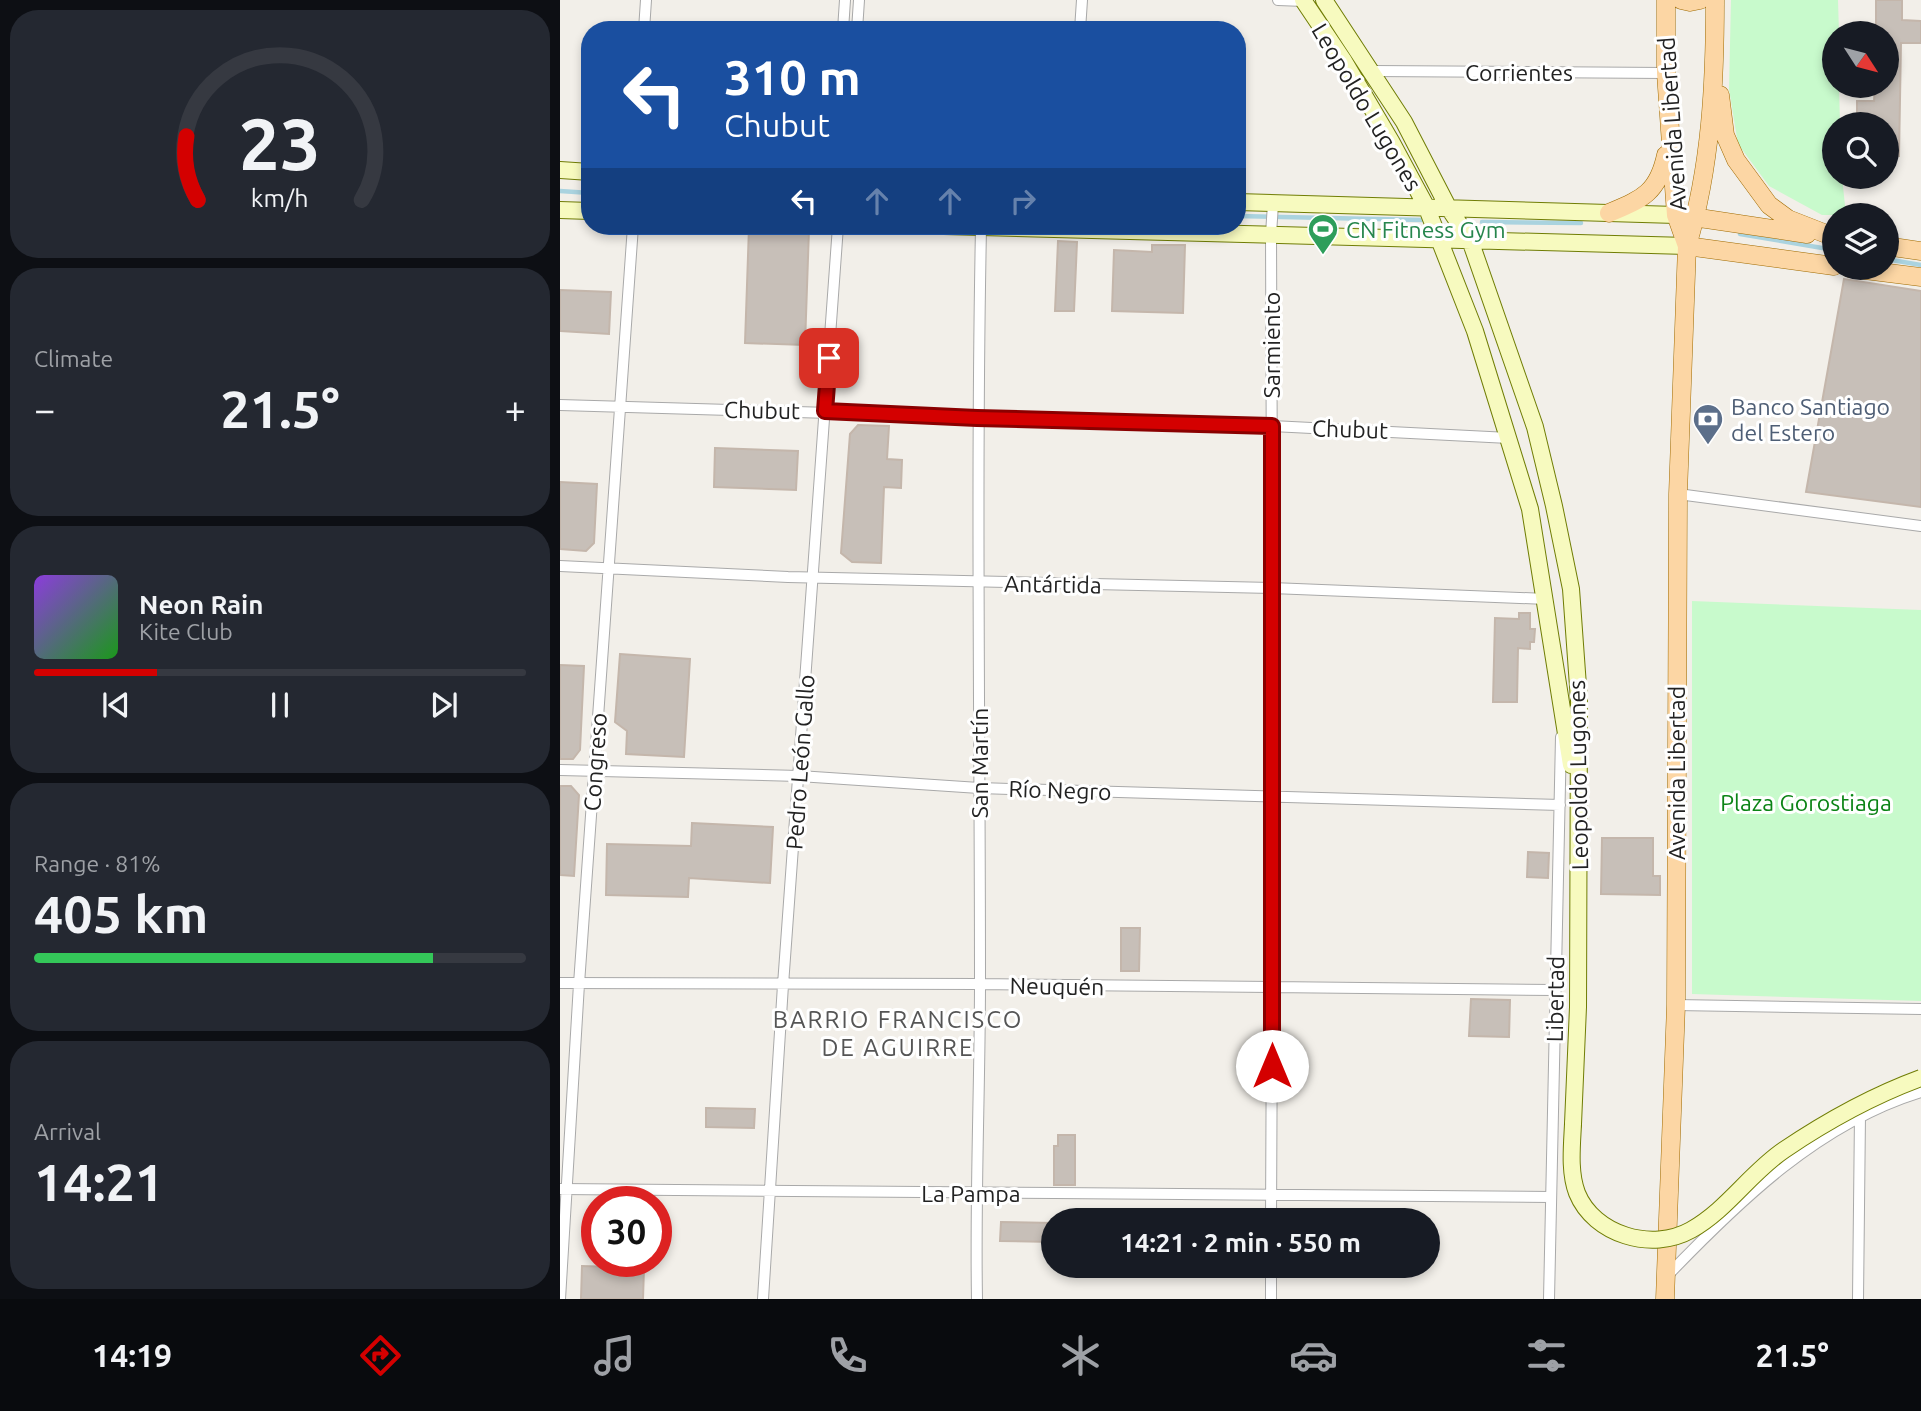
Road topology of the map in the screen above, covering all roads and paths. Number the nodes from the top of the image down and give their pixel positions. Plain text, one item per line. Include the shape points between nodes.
1 (646, 0) edge
2 (845, 0) edge
3 (859, 0) edge
4 (1082, 0) edge
5 (1278, 0) edge
6 (1303, 0) edge
7 (1324, 0) edge
8 (1665, 0) edge
9 (1681, 0) edge
10 (1700, 0) edge
11 (1715, 0) edge
12 (645, 21) edge
13 (844, 21) edge
14 (858, 21) edge
15 (1081, 21) edge
16 (1715, 62) junction
17 (1372, 71) junction
18 (1666, 73) junction
19 (1670, 134) junction
20 (560, 170) edge
21 (581, 171) edge
22 (1246, 204) edge
23 (1426, 206) junction
24 (1448, 207) junction
25 (1273, 208) junction
26 (560, 210) edge
27 (581, 211) edge
28 (1609, 213) junction
29 (1676, 215) junction
30 (1696, 217) junction
31 (1246, 230) edge
32 (1271, 230) junction
33 (1822, 233) edge
34 (632, 235) edge
35 (837, 235) edge
36 (981, 235) edge
37 (1822, 236) edge
38 (1439, 239) junction
39 (1470, 240) junction
40 (1687, 246) junction
41 (1899, 248) edge
42 (1921, 251) edge
43 (1822, 264) edge
44 (1899, 274) edge
45 (1921, 277) edge
46 (560, 405) edge
47 (620, 406) junction
48 (825, 411) junction
49 (977, 418) junction
50 (1272, 426) junction
51 (1509, 438) junction
52 (1678, 494) junction
53 (1921, 526) edge
54 (560, 566) edge
55 (608, 568) junction
56 (813, 577) junction
57 (979, 582) junction
58 (1272, 588) junction
59 (1546, 598) junction
60 (1561, 699) junction
61 (560, 770) edge
62 (595, 771) junction
63 (799, 776) junction
64 (979, 788) junction
65 (1273, 797) junction
66 (1560, 805) junction
67 (1579, 862) junction
68 (560, 983) edge
69 (579, 984) junction
70 (980, 984) junction
71 (783, 985) junction
72 (1272, 989) junction
73 (1555, 990) junction
74 (1676, 1005) junction
75 (1921, 1009) edge
76 (1921, 1078) edge
77 (1921, 1091) edge
78 (1860, 1115) junction
79 (564, 1189) edge
80 (771, 1190) junction
81 (975, 1193) junction
82 (1271, 1193) junction
83 (1551, 1197) junction
84 (1271, 1208) edge
85 (1666, 1277) junction
86 (1271, 1278) edge
87 (560, 1299) edge
88 (763, 1299) edge
89 (976, 1299) edge
90 (1271, 1299) edge
91 (1549, 1299) edge
92 (1665, 1299) edge
93 (1857, 1299) edge

1 - 12 street
2 - 13 street
3 - 14 street
4 - 15 street
5 - 6 street
6 - 23 main road, Leopoldo Lugones via 1351,72
7 - 17 main road, Leopoldo Lugones
8 - 18 main road, Avenida Libertad
9 - 10 main road
11 - 16 main road, Avenida Libertad
16 - 30 main road, Avenida Libertad
16 - 33 main road via 1725,135 1736,160 1769,205
17 - 18 street, Corrientes
17 - 24 main road, Leopoldo Lugones
18 - 19 main road, Avenida Libertad
19 - 28 main road via 1657,184 1644,197
19 - 29 main road, Avenida Libertad
20 - 21 main road
22 - 25 main road
23 - 24 main road
23 - 25 main road
23 - 38 main road, Leopoldo Lugones
24 - 28 main road
24 - 39 main road, Leopoldo Lugones
25 - 32 street, Sarmiento
26 - 27 main road
28 - 29 main road
29 - 30 main road
29 - 40 main road, Avenida Libertad
30 - 37 main road
30 - 40 main road, Avenida Libertad
31 - 32 main road
32 - 38 main road
32 - 50 street, Sarmiento
34 - 47 street, Congreso
35 - 48 street, Pedro León Gallo
36 - 49 street, San Martín
38 - 39 main road
38 - 51 main road, Leopoldo Lugones
39 - 40 main road
39 - 67 main road, Leopoldo Lugones via 1535,427 1570,589 1579,700
40 - 43 main road
40 - 52 main road, Avenida Libertad
41 - 42 main road
44 - 45 main road
46 - 47 street, Chubut
47 - 48 street, Chubut
47 - 55 street, Congreso
48 - 49 street, Chubut
48 - 56 street, Pedro León Gallo
49 - 50 street, Chubut
49 - 57 street, San Martín
50 - 51 street, Chubut
50 - 58 street, Sarmiento
51 - 59 main road, Leopoldo Lugones via 1530,509
52 - 53 street
52 - 74 main road, Avenida Libertad
54 - 55 street, Antártida
55 - 56 street, Antártida
55 - 62 street, Congreso
56 - 57 street, Antártida
56 - 63 street, Pedro León Gallo
57 - 58 street, Antártida
57 - 64 street, San Martín
58 - 59 street, Antártida
58 - 65 street, Sarmiento
59 - 60 main road, Leopoldo Lugones
60 - 66 street, Libertad
60 - 67 main road, Leopoldo Lugones
61 - 62 street, Río Negro
62 - 63 street, Río Negro
62 - 69 street, Congreso
63 - 64 street, Río Negro
63 - 71 street, Pedro León Gallo
64 - 65 street, Río Negro
64 - 70 street, San Martín
65 - 66 street, Río Negro
65 - 72 street, Sarmiento
66 - 73 street, Libertad
67 - 76 main road, Leopoldo Lugones, bridge via 1571,1161 1576,1192 1598,1223 1645,1240 1690,1231 1813,1130
68 - 69 street, Neuquén
69 - 71 street, Neuquén
69 - 79 street, Congreso
70 - 71 street, Neuquén
70 - 72 street, Neuquén
70 - 81 street, San Martín
71 - 80 street, Pedro León Gallo
72 - 73 street, Neuquén
72 - 82 street, Sarmiento
73 - 83 street, Libertad
74 - 75 street
74 - 85 main road, Avenida Libertad
77 - 78 street
78 - 85 street via 1769,1179
78 - 93 street
79 - 80 street, La Pampa
79 - 87 street, Congreso
80 - 81 street, La Pampa
80 - 88 street, Pedro León Gallo
81 - 82 street, La Pampa
81 - 89 street, San Martín
82 - 83 street, La Pampa
82 - 84 street, Sarmiento
83 - 91 street, Libertad
85 - 92 main road, Avenida Libertad
86 - 90 street

